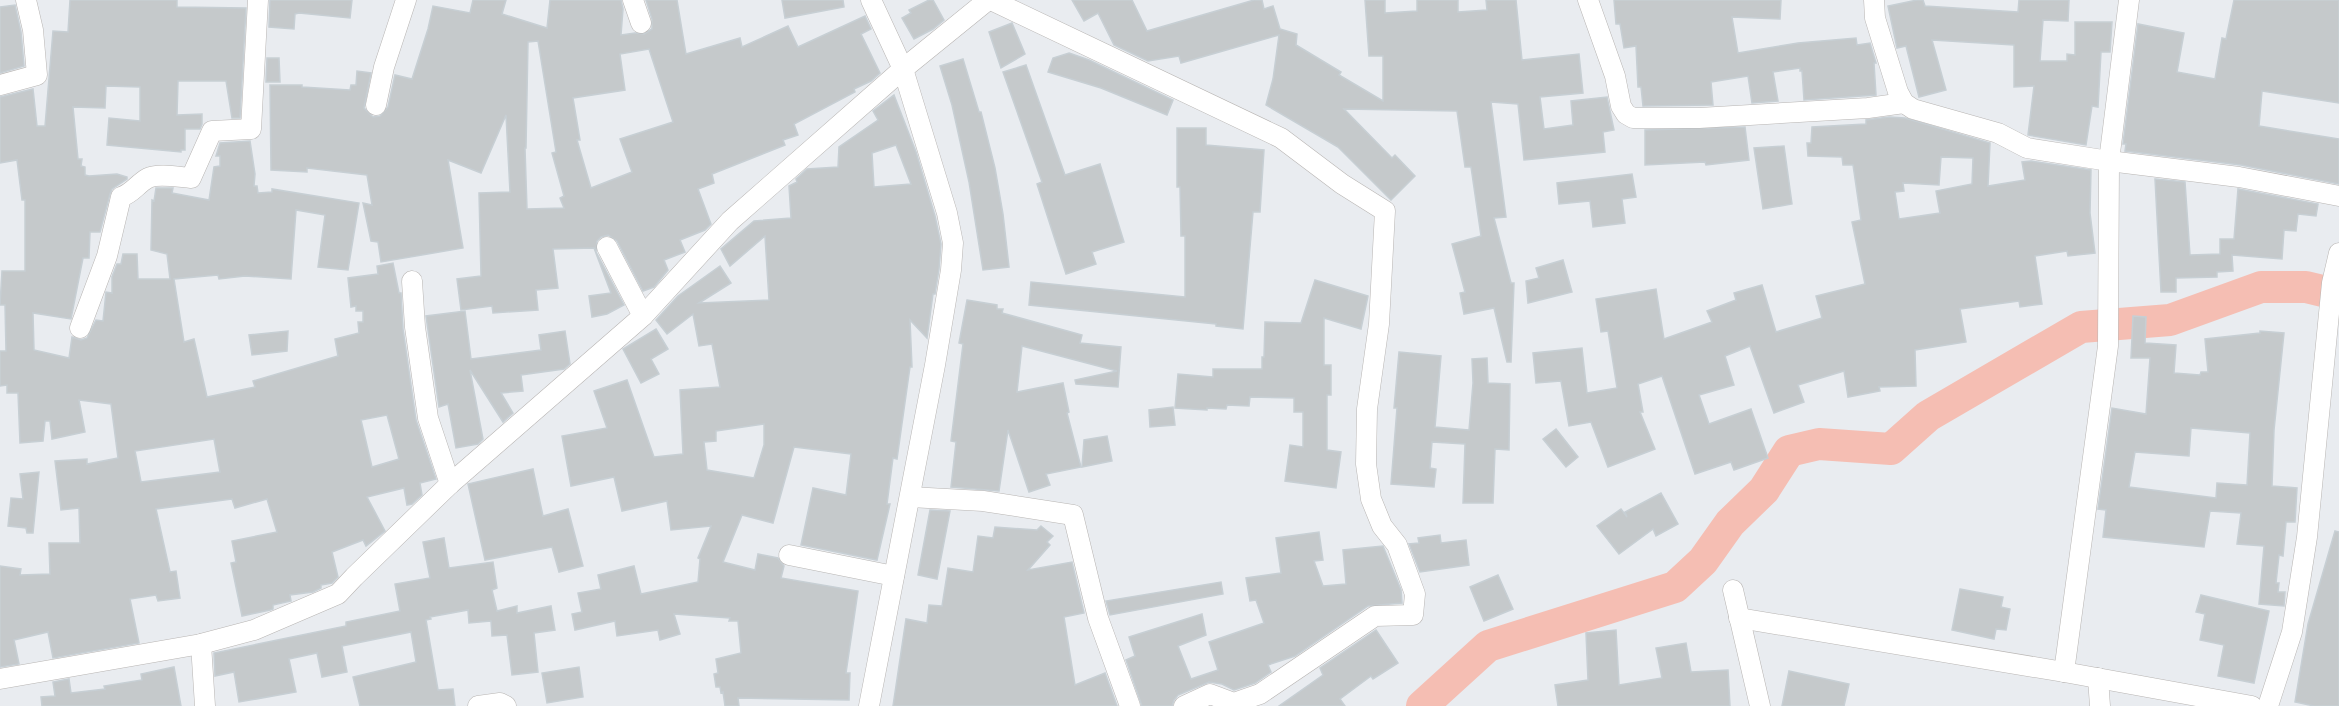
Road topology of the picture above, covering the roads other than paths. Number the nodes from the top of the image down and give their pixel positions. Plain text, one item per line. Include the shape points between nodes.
1 (26, 0) edge
2 (258, 0) edge
3 (406, 0) edge
4 (633, 0) edge
5 (871, 0) edge
6 (990, 0) edge
7 (1588, 0) edge
8 (1874, 0) edge
9 (2129, 0) edge
10 (641, 23) dead end
11 (903, 69) junction
12 (0, 85) edge
13 (1904, 103) junction
14 (376, 105) dead end
15 (2109, 162) junction
16 (2339, 196) edge
17 (607, 247) dead end
18 (2339, 253) edge
19 (412, 281) dead end
20 (643, 316) junction
21 (80, 328) dead end
22 (450, 484) junction
23 (910, 497) junction
24 (789, 555) dead end
25 (894, 576) junction
26 (1733, 590) dead end
27 (1740, 618) junction
28 (201, 644) junction
29 (2064, 672) junction
30 (2098, 678) junction
31 (0, 680) edge
32 (205, 706) edge
33 (478, 706) edge
34 (506, 706) edge
35 (869, 706) edge
36 (1130, 706) edge
37 (1184, 706) edge
38 (1761, 706) edge
39 (2100, 706) edge
40 (2252, 706) edge
41 (2268, 706) edge

1 - 12 street via 37,75
2 - 21 street via 250,129 212,131 191,178 151,176 122,197 107,256
3 - 14 street
4 - 10 street
5 - 11 street
6 - 11 street
6 - 37 street via 1281,138 1385,211 1379,324 1366,409 1366,464 1371,499 1382,526 1397,546 1415,594 1413,615 1375,616 1260,694 1234,702 1210,694
7 - 13 street via 1615,76 1621,106 1633,118 1699,118
8 - 13 street via 1875,18
9 - 15 street
11 - 20 street via 730,221
11 - 23 street via 953,243
13 - 15 street via 1998,134 2027,148
15 - 16 street via 2239,177
15 - 29 street via 2108,346
17 - 20 street
18 - 41 street via 2304,558 2292,632
19 - 22 street via 428,418
20 - 22 street
22 - 28 street via 338,594 254,630
23 - 25 street
23 - 36 street via 983,501 1073,515 1098,618
24 - 25 street
25 - 35 street
26 - 27 street
27 - 29 street
27 - 38 street
28 - 31 street
28 - 32 street
29 - 30 street
30 - 39 street
30 - 40 street
33 - 34 street

